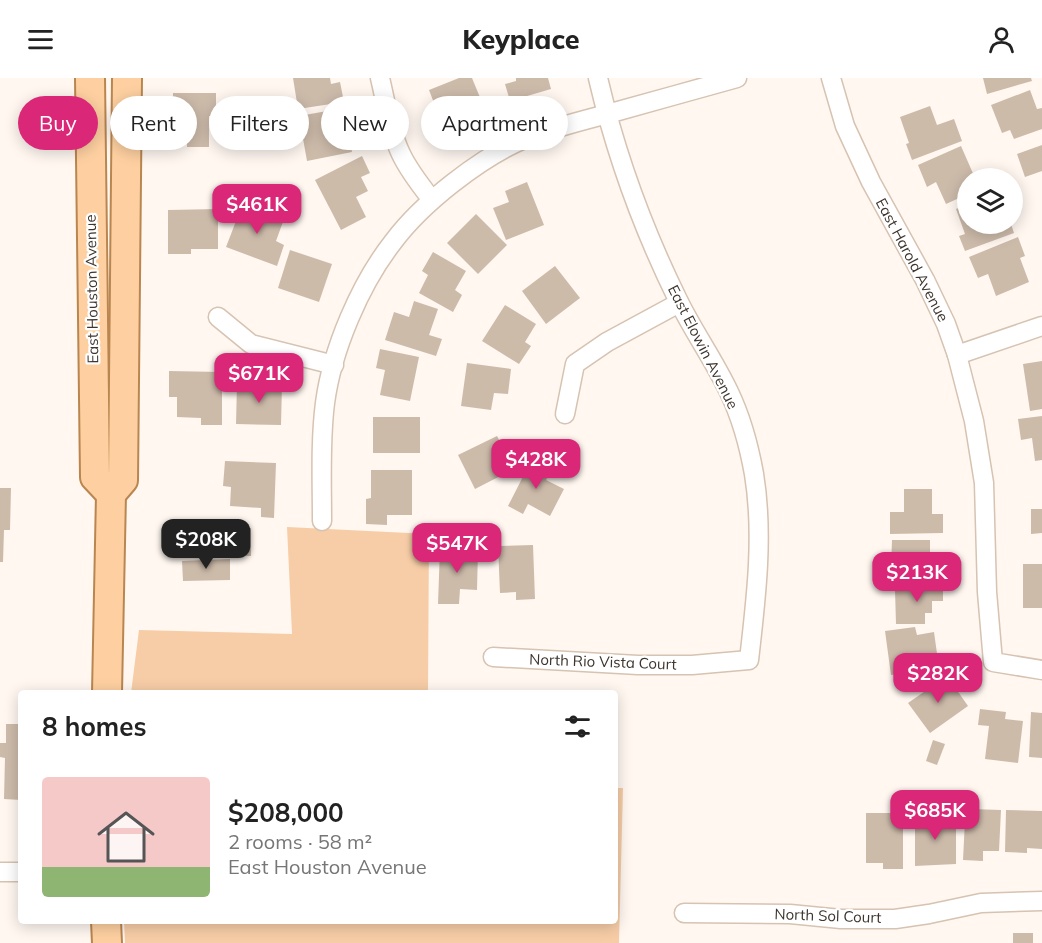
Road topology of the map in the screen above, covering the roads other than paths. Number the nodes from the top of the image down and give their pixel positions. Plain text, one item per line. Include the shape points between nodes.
1 (90, 78) edge
2 (127, 78) edge
3 (380, 78) edge
4 (598, 78) edge
5 (737, 78) edge
6 (831, 78) edge
7 (606, 114) junction
8 (432, 201) junction
9 (679, 303) junction
10 (218, 317) dead end
11 (1042, 326) edge
12 (957, 355) junction
13 (334, 365) junction
14 (565, 414) dead end
15 (111, 494) junction
16 (322, 521) dead end
17 (493, 657) dead end
18 (749, 660) joint
19 (1042, 670) edge
20 (108, 690) edge
21 (0, 872) edge
22 (18, 872) edge
23 (1042, 901) edge
24 (684, 913) dead end
25 (106, 924) edge
26 (107, 943) edge

1 - 15 main road, East Houston Avenue via 94,477
2 - 15 main road, East Houston Avenue via 123,480
3 - 8 street via 400,153
4 - 7 street, East Elowin Avenue
5 - 7 street
6 - 12 street, East Harold Avenue via 871,182 925,280
7 - 8 street via 522,140 481,162
7 - 9 street, East Elowin Avenue via 638,213
8 - 13 street via 393,241 370,278 349,319
9 - 14 street via 575,363
9 - 18 street, East Elowin Avenue via 729,392 754,474 758,564
10 - 13 street via 251,344
11 - 12 street
12 - 19 street, East Harold Avenue via 974,421 984,483 993,662
13 - 16 street via 325,402 322,441
15 - 20 main road, East Houston Avenue
17 - 18 street, North Rio Vista Court via 638,665
21 - 22 street
23 - 24 street, North Sol Court via 981,903 895,919
25 - 26 main road

